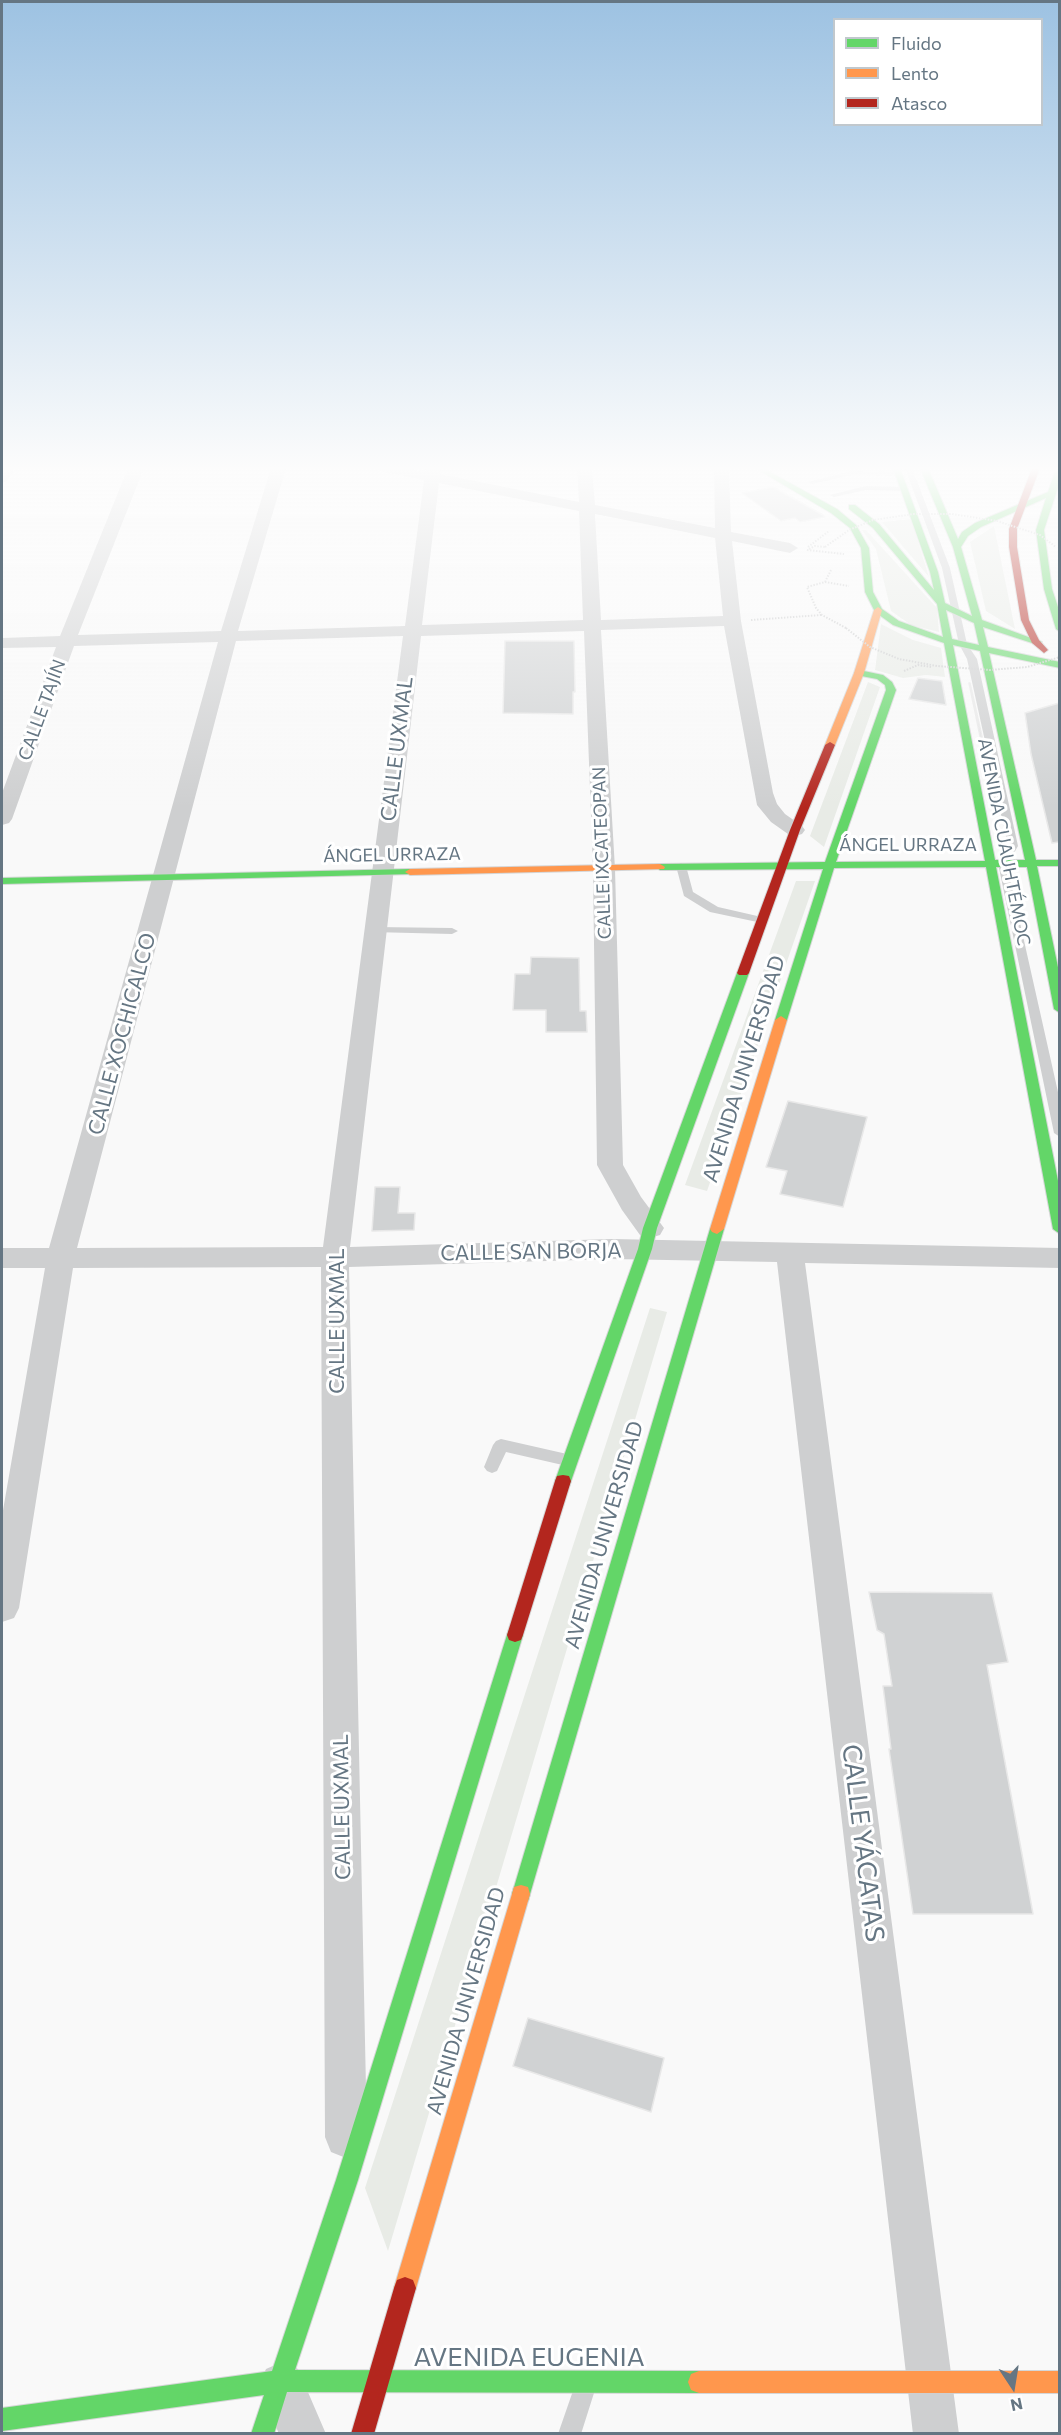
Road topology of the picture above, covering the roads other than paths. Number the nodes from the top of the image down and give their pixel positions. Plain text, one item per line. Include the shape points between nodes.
1 (91, 582) edge
2 (244, 582) edge
3 (418, 582) edge
4 (590, 582) edge
5 (728, 582) edge
6 (868, 582) edge
7 (924, 582) edge
8 (937, 582) edge
9 (946, 582) edge
10 (967, 582) edge
11 (1019, 582) edge
12 (1047, 582) edge
13 (947, 608) junction
14 (878, 610) junction
15 (732, 621) junction
16 (978, 622) junction
17 (592, 625) junction
18 (1059, 629) edge
19 (411, 631) junction
20 (228, 636) junction
21 (67, 641) junction
22 (947, 641) junction
23 (1035, 641) junction
24 (2, 643) edge
25 (963, 644) junction
26 (984, 650) junction
27 (1059, 658) edge
28 (859, 673) junction
29 (2, 819) edge
30 (795, 830) junction
31 (1031, 862) junction
32 (997, 863) junction
33 (1059, 863) edge
34 (783, 864) junction
35 (830, 864) junction
36 (681, 866) junction
37 (604, 869) junction
38 (383, 873) junction
39 (165, 876) junction
40 (2, 881) edge
41 (762, 920) junction
42 (376, 930) junction
43 (452, 931) dead end
44 (1059, 1008) edge
45 (1059, 1133) edge
46 (1059, 1229) edge
47 (647, 1238) junction
48 (710, 1251) junction
49 (790, 1252) junction
50 (61, 1256) junction
51 (335, 1257) junction
52 (2, 1258) edge
53 (1059, 1258) edge
54 (569, 1461) junction
55 (492, 1467) dead end
56 (2, 1608) edge
57 (347, 2180) junction
58 (379, 2380) junction
59 (929, 2380) junction
60 (280, 2381) junction
61 (586, 2382) junction
62 (1059, 2382) edge
63 (2, 2420) edge
64 (262, 2433) edge
65 (303, 2433) edge
66 (362, 2433) edge
67 (569, 2433) edge
68 (936, 2433) edge

1 - 21 street, CALLE TAJÍN
2 - 20 street, CALLE XOCHICALCO
3 - 19 street, CALLE UXMAL
4 - 17 street, CALLE IXCATEOPAN
5 - 15 street
6 - 14 main road
7 - 13 main road
8 - 13 main road, AVENIDA CUAUHTÉMOC
9 - 13 lane
10 - 16 main road, AVENIDA CUAUHTÉMOC
11 - 23 main road via 1025,620
12 - 18 main road
13 - 16 main road
13 - 22 main road, AVENIDA CUAUHTÉMOC
13 - 25 lane
14 - 22 main road via 896,623
14 - 28 main road, AVENIDA UNIVERSIDAD
15 - 17 street
15 - 30 street via 763,794 778,818
16 - 23 main road
16 - 26 main road, AVENIDA CUAUHTÉMOC
17 - 19 street
17 - 37 street, CALLE IXCATEOPAN
19 - 20 street
19 - 38 street, CALLE UXMAL
20 - 21 street
20 - 39 street, CALLE XOCHICALCO
21 - 24 street
21 - 29 street, CALLE TAJÍN
22 - 25 main road
22 - 32 main road, AVENIDA CUAUHTÉMOC
23 - 27 main road
25 - 26 main road
25 - 32 lane via 956,655
25 - 32 lane via 972,659 1013,846
26 - 27 main road
26 - 31 main road, AVENIDA CUAUHTÉMOC
28 - 30 main road, AVENIDA UNIVERSIDAD
28 - 35 main road, AVENIDA UNIVERSIDAD via 880,678 891,690
30 - 34 main road, AVENIDA UNIVERSIDAD
31 - 32 main road, ÁNGEL URRAZA
31 - 33 main road, ÁNGEL URRAZA
31 - 44 main road, AVENIDA CUAUHTÉMOC via 1047,920
32 - 35 main road, ÁNGEL URRAZA
32 - 45 lane
32 - 46 main road, AVENIDA CUAUHTÉMOC
34 - 35 main road, ÁNGEL URRAZA
34 - 36 main road, ÁNGEL URRAZA
34 - 41 main road, AVENIDA UNIVERSIDAD
35 - 48 main road, AVENIDA UNIVERSIDAD
36 - 37 main road, ÁNGEL URRAZA
36 - 41 lane via 688,894 714,910
37 - 38 main road, ÁNGEL URRAZA
37 - 47 street, CALLE IXCATEOPAN via 610,1165
38 - 39 main road, ÁNGEL URRAZA
38 - 42 street, CALLE UXMAL
39 - 40 main road, ÁNGEL URRAZA
39 - 50 street, CALLE XOCHICALCO
41 - 47 main road, AVENIDA UNIVERSIDAD
42 - 43 lane
42 - 51 street, CALLE UXMAL
47 - 48 street, CALLE SAN BORJA
47 - 51 street, CALLE SAN BORJA
47 - 54 main road, AVENIDA UNIVERSIDAD
48 - 49 street, CALLE SAN BORJA
48 - 58 main road, AVENIDA UNIVERSIDAD
49 - 53 street, CALLE SAN BORJA
49 - 59 street, CALLE YÁCATAS
50 - 51 street, CALLE SAN BORJA
50 - 52 street, CALLE SAN BORJA
50 - 56 street, CALLE XOCHICALCO
51 - 57 street, CALLE UXMAL
54 - 55 lane via 501,1445
54 - 57 main road, AVENIDA UNIVERSIDAD
57 - 60 main road, AVENIDA UNIVERSIDAD
58 - 60 main road, AVENIDA EUGENIA
58 - 61 main road, AVENIDA EUGENIA
58 - 66 main road, AVENIDA UNIVERSIDAD
59 - 61 main road, AVENIDA EUGENIA
59 - 62 main road, AVENIDA EUGENIA
59 - 68 street, CALLE YÁCATAS
60 - 63 main road, AVENIDA EUGENIA
60 - 64 main road, AVENIDA UNIVERSIDAD
60 - 65 street
61 - 67 lane

